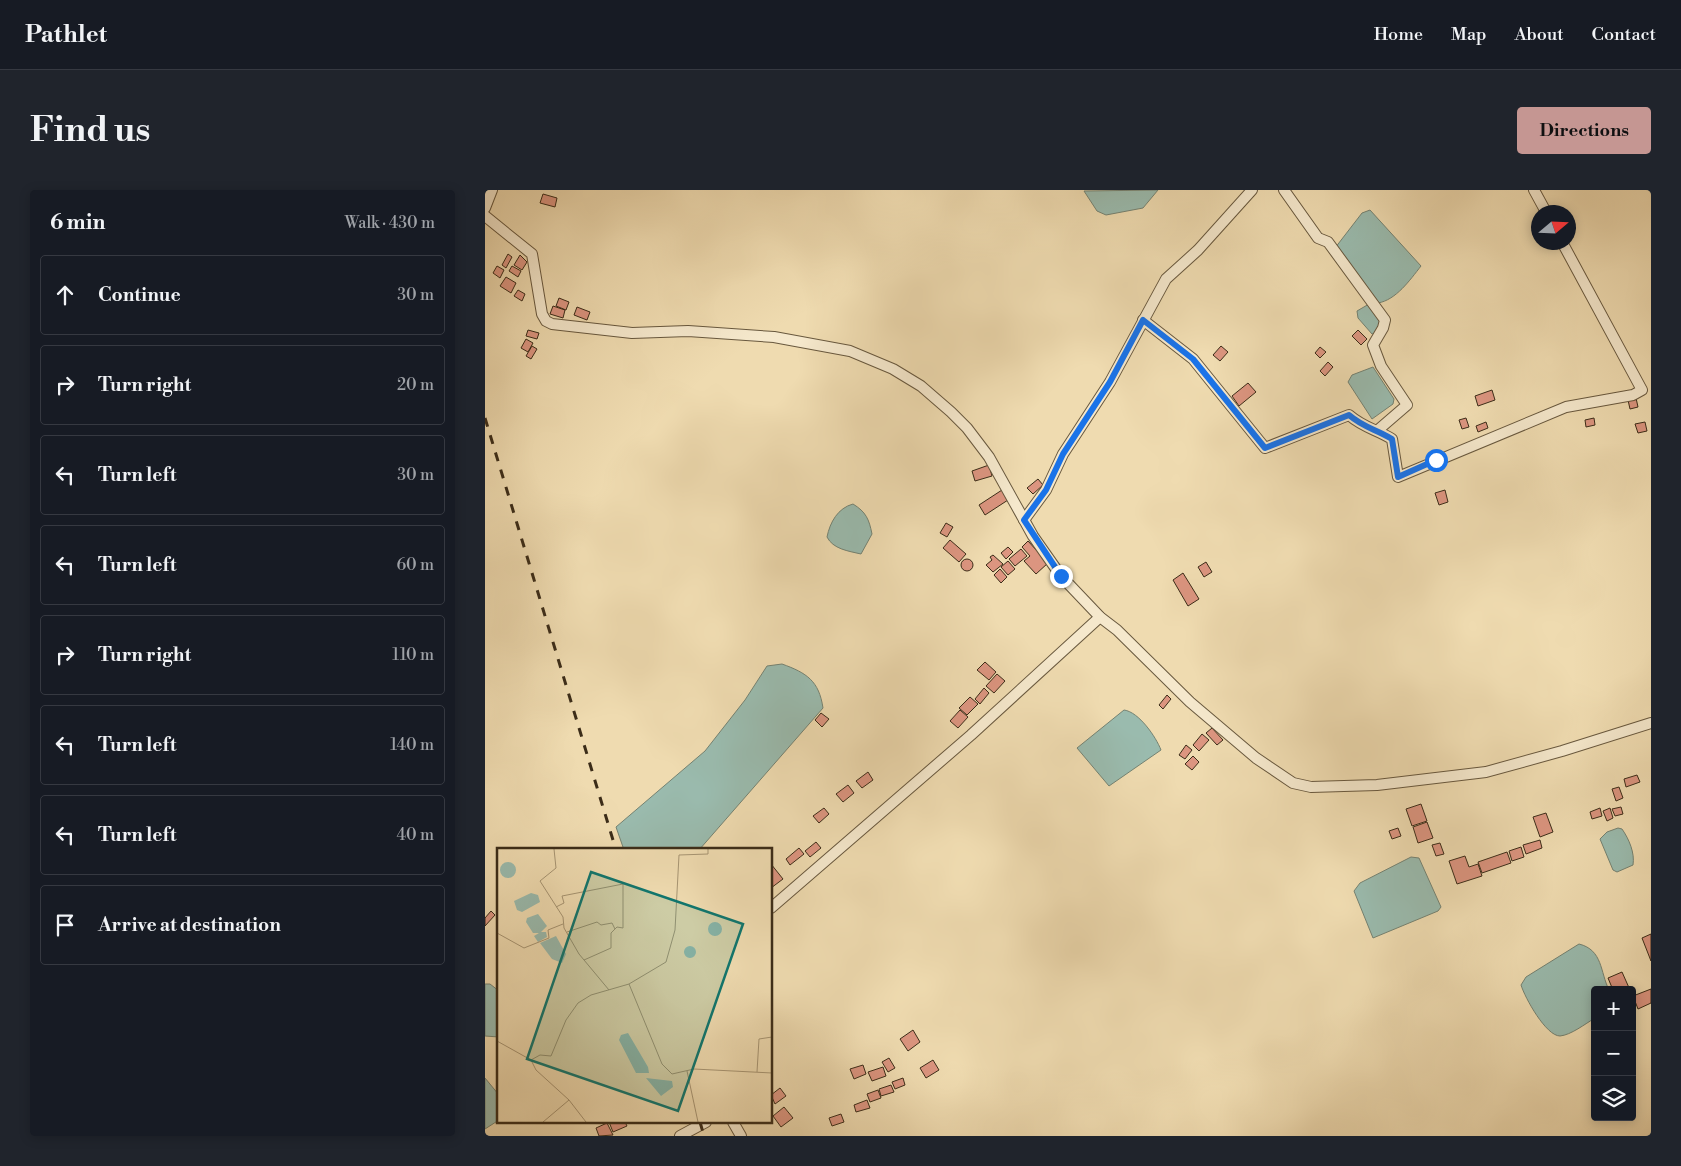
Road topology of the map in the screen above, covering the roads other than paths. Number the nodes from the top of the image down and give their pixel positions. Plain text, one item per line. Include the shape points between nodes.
1 (492, 190) edge
2 (1251, 190) edge
3 (1285, 190) edge
4 (1534, 190) edge
5 (1542, 205) edge
6 (485, 208) edge
7 (485, 216) edge
8 (1566, 250) edge
9 (1143, 320) junction
10 (1377, 430) junction
11 (1024, 520) junction
12 (1100, 617) junction
13 (1651, 723) edge
14 (773, 906) edge
15 (702, 1124) edge
16 (734, 1124) edge
17 (680, 1136) edge
18 (741, 1136) edge

1 - 6 street
2 - 9 street via 1198,250 1166,279
3 - 10 street via 1318,238 1328,242 1385,320 1373,345 1381,366 1407,405
4 - 5 street
7 - 11 street via 532,254 542,314 552,324 632,333 688,331 775,337 850,351 893,369 921,386 967,428 989,457
8 - 10 street via 1641,390 1633,395 1566,407 1398,477 1392,439
9 - 10 street via 1193,359 1265,448 1349,415 1363,427
9 - 11 street via 1110,382 1063,454 1046,490
11 - 12 street via 1061,576
12 - 13 street via 1197,708 1256,758 1293,783 1311,786 1377,785 1486,772
12 - 14 street via 971,736
15 - 17 street
16 - 18 street

